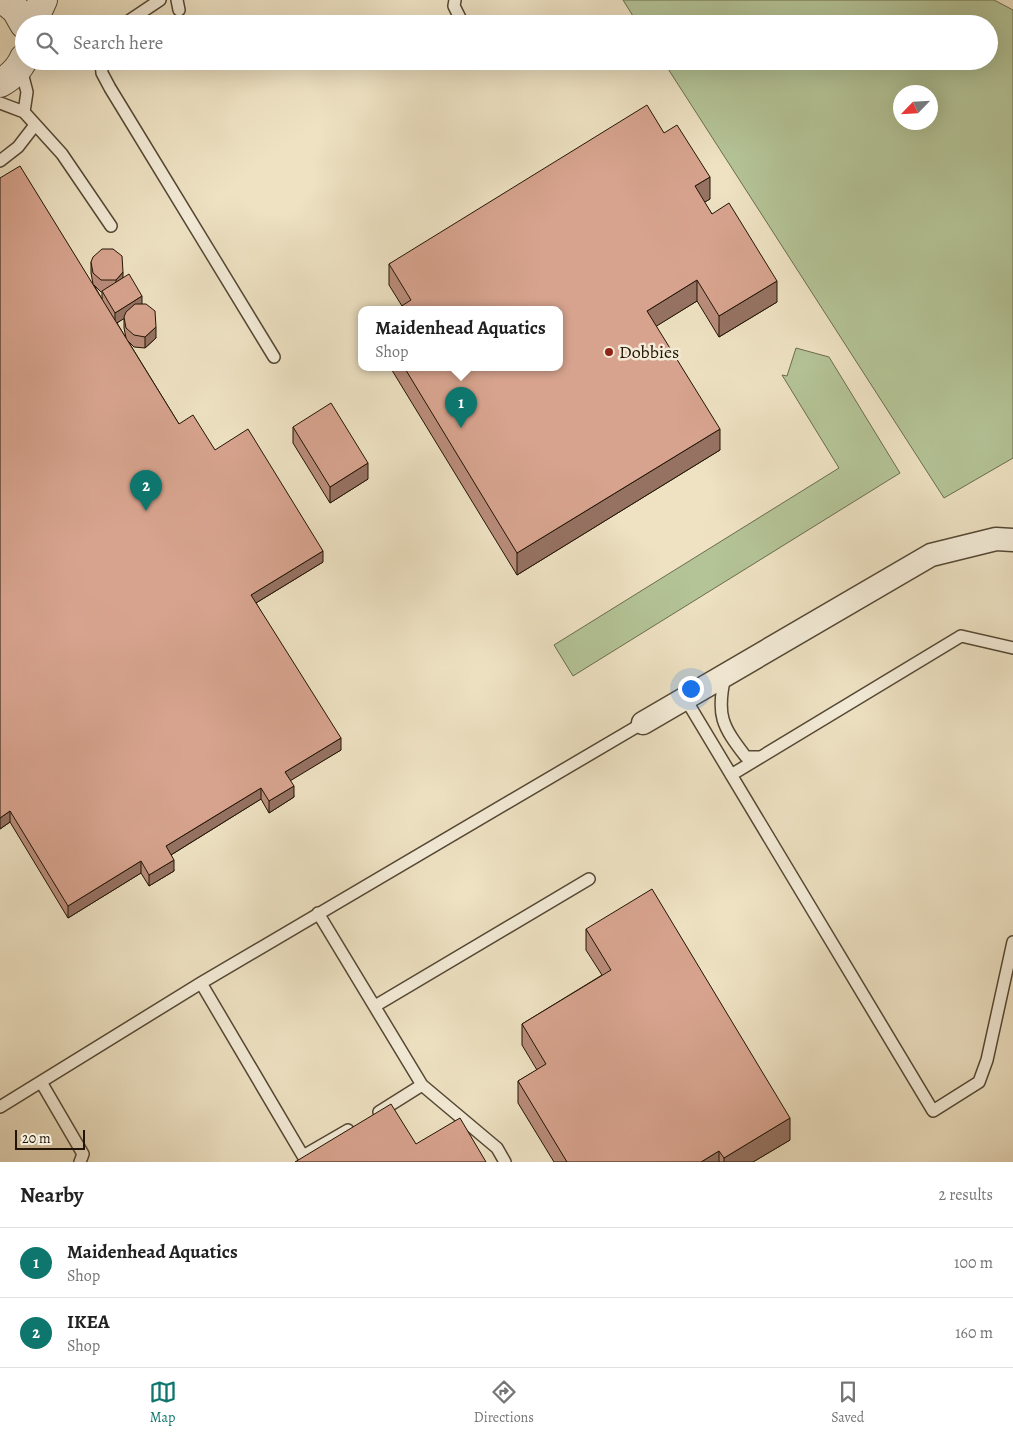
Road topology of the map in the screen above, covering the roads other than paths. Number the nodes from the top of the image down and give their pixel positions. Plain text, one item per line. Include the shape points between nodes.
1 (4, 0) edge
2 (43, 0) edge
3 (160, 0) edge
4 (454, 0) edge
5 (19, 15) edge
6 (36, 15) edge
7 (138, 15) edge
8 (458, 15) edge
9 (16, 70) edge
10 (102, 70) edge
11 (0, 103) edge
12 (24, 112) junction
13 (35, 125) junction
14 (0, 161) edge
15 (111, 226) dead end
16 (274, 357) dead end
17 (1013, 540) edge
18 (1013, 648) edge
19 (725, 675) junction
20 (685, 698) junction
21 (643, 723) joint
22 (760, 757) junction
23 (731, 775) junction
24 (589, 879) dead end
25 (318, 914) junction
26 (1013, 942) edge
27 (200, 983) junction
28 (375, 1006) junction
29 (41, 1082) junction
30 (422, 1085) junction
31 (0, 1107) edge
32 (83, 1159) edge
33 (298, 1159) edge
34 (505, 1162) edge

1 - 5 street
2 - 6 street
3 - 7 lane
4 - 8 lane
9 - 12 lane via 27,92
10 - 16 lane
11 - 12 lane
12 - 13 lane
13 - 14 lane via 18,147
13 - 15 lane via 62,154
17 - 19 street via 996,538 931,555
18 - 22 lane via 962,636
19 - 20 street
19 - 22 lane via 720,714 732,739 746,757
20 - 21 street
20 - 23 lane
21 - 25 lane
22 - 23 lane
23 - 26 lane via 933,1111 979,1082 987,1060
24 - 28 lane
25 - 27 lane
25 - 28 lane
27 - 29 lane
27 - 33 lane
28 - 30 lane
29 - 31 lane
29 - 32 lane
30 - 33 lane
30 - 34 lane via 497,1148

